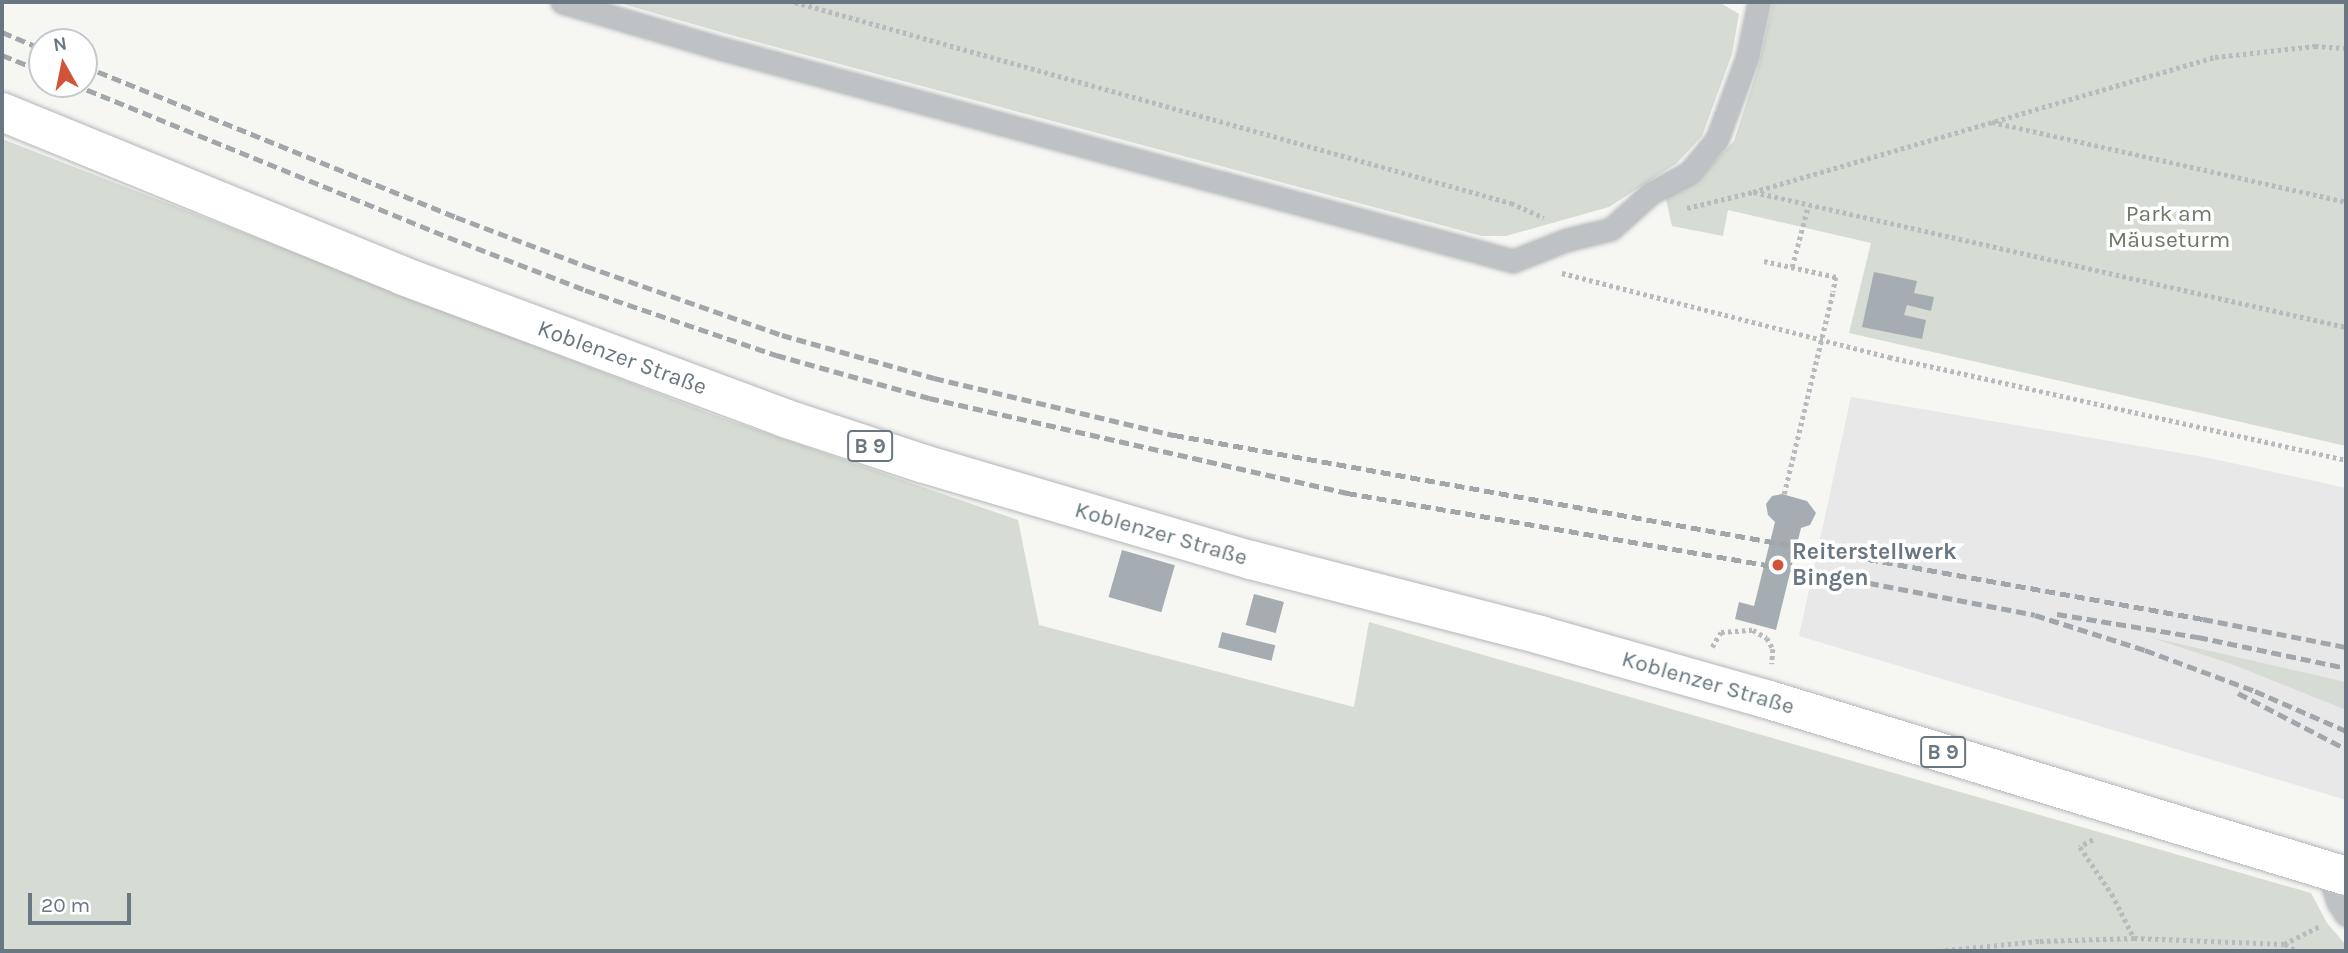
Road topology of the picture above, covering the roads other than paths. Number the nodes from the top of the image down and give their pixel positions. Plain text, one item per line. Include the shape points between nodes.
1 (562, 2) edge
2 (1759, 2) edge
3 (2, 112) edge
4 (2337, 873) edge
5 (2345, 915) edge

1 - 2 lane via 1513,261 1566,240 1611,229 1651,193 1690,172 1717,139 1746,58
3 - 4 main road, Koblenzer Straße / B 9 via 403,276 898,455 1237,557 1766,699
4 - 5 lane

